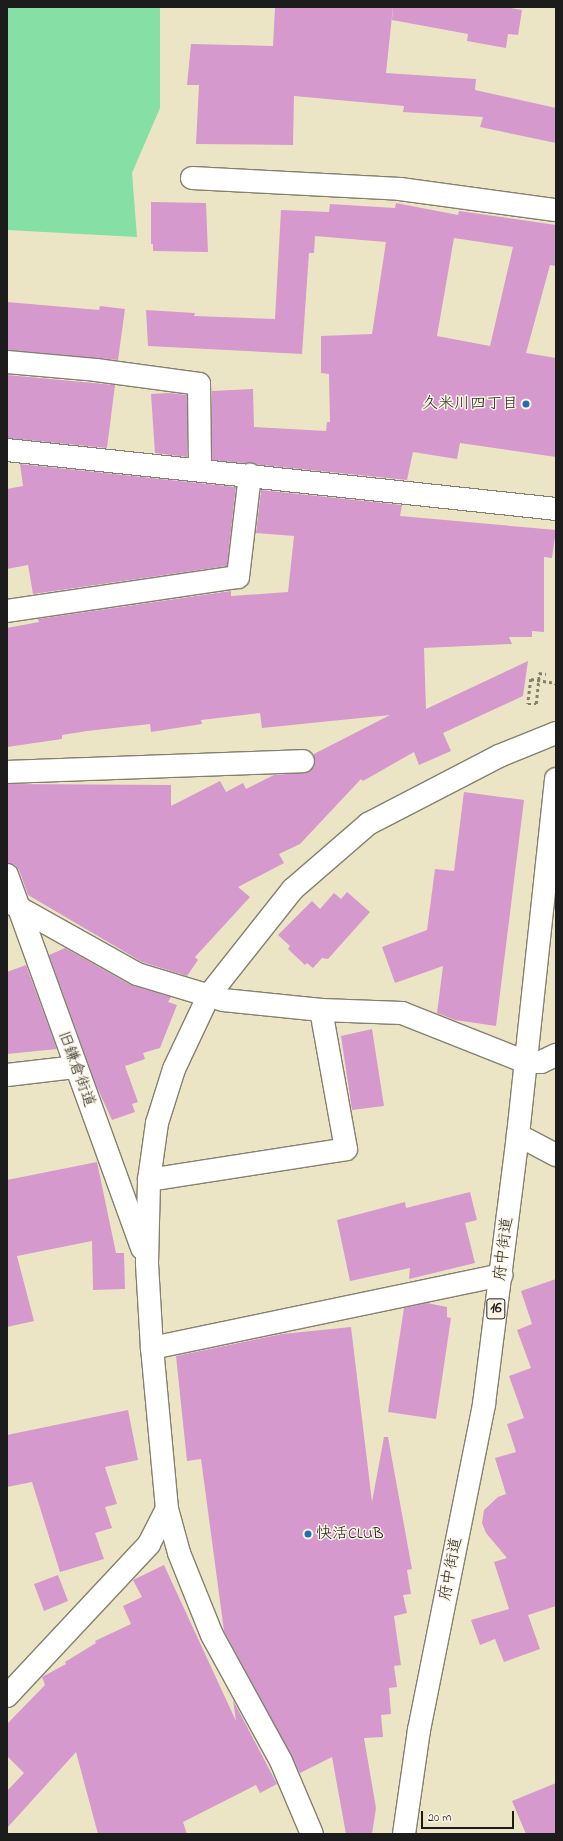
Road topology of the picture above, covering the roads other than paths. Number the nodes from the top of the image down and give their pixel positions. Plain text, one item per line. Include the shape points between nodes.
1 (192, 178) dead end
2 (556, 210) edge
3 (7, 362) edge
4 (7, 450) edge
5 (200, 469) junction
6 (250, 475) junction
7 (556, 509) edge
8 (7, 611) edge
9 (556, 733) edge
10 (303, 761) dead end
11 (7, 772) edge
12 (556, 779) edge
13 (554, 815) edge
14 (7, 875) edge
15 (13, 903) edge
16 (209, 995) junction
17 (321, 1010) junction
18 (556, 1055) edge
19 (526, 1062) junction
20 (75, 1067) junction
21 (7, 1075) edge
22 (518, 1135) junction
23 (556, 1155) edge
24 (149, 1180) junction
25 (147, 1263) junction
26 (501, 1275) junction
27 (152, 1348) junction
28 (167, 1509) junction
29 (7, 1696) edge
30 (312, 1834) edge
31 (404, 1834) edge

1 - 2 street via 400,189
3 - 5 street via 96,370 199,384
4 - 5 street
5 - 6 street
6 - 7 street
6 - 8 street via 238,577
9 - 16 street via 499,756 368,824 293,889
10 - 11 street
12 - 13 street, 府中街道 / 16
13 - 19 street, 府中街道 / 16
14 - 15 street, 旧鎌倉街道
15 - 16 street via 137,974
15 - 20 street, 旧鎌倉街道
16 - 17 street via 223,1000
16 - 24 street via 174,1069 157,1123
17 - 19 street via 402,1013
17 - 24 street via 346,1149
18 - 19 street via 541,1062
19 - 22 street, 府中街道 / 16
20 - 21 street
20 - 25 street, 旧鎌倉街道
22 - 23 street
22 - 26 street, 府中街道 / 16
24 - 25 street
25 - 27 street
26 - 27 street
26 - 31 street, 府中街道 / 16 via 484,1404 419,1730
27 - 28 street
28 - 29 street via 149,1544
28 - 30 street via 178,1553 212,1635 281,1761

